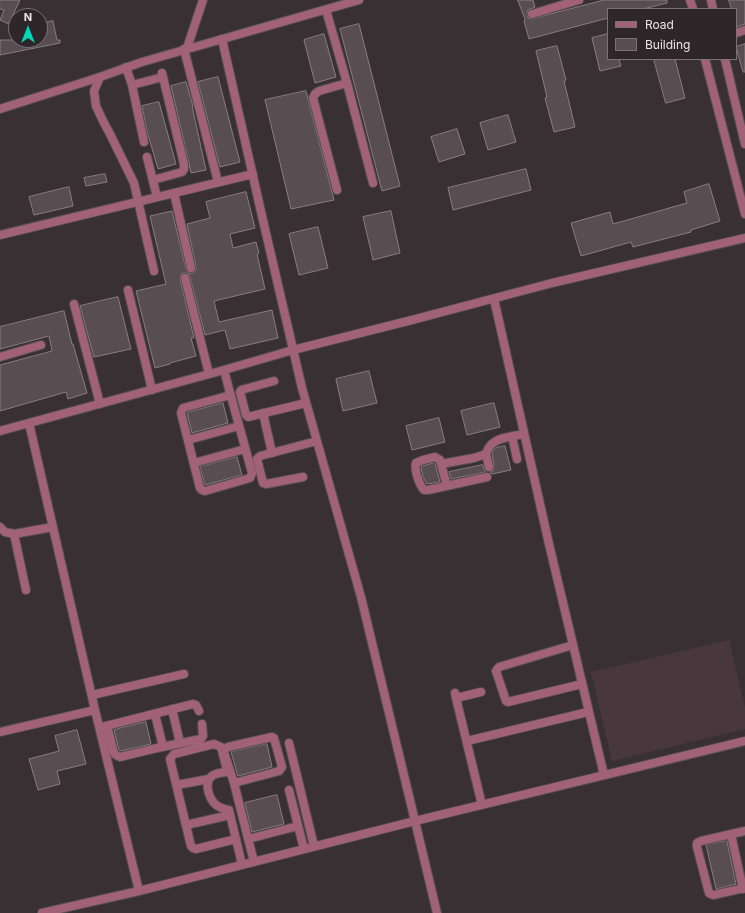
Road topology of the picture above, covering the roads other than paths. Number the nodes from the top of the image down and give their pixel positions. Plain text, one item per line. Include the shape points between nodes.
1 (203, 0) edge
2 (359, 0) edge
3 (579, 0) edge
4 (326, 10) junction
5 (532, 14) dead end
6 (222, 38) junction
7 (185, 49) junction
8 (705, 60) edge
9 (725, 60) edge
10 (126, 68) junction
11 (100, 77) junction
12 (347, 83) junction
13 (132, 85) junction
14 (0, 109) edge
15 (144, 142) dead end
16 (745, 144) edge
17 (147, 157) dead end
18 (252, 174) junction
19 (153, 180) junction
20 (218, 182) junction
21 (373, 183) dead end
22 (337, 190) dead end
23 (174, 193) junction
24 (157, 197) junction
25 (138, 202) junction
26 (745, 214) edge
27 (0, 235) edge
28 (745, 238) edge
29 (191, 268) dead end
30 (154, 271) dead end
31 (185, 278) dead end
32 (128, 290) dead end
33 (494, 298) junction
34 (74, 304) dead end
35 (41, 345) dead end
36 (293, 350) junction
37 (0, 357) edge
38 (224, 370) junction
39 (209, 374) junction
40 (274, 381) dead end
41 (152, 390) junction
42 (231, 395) junction
43 (306, 403) junction
44 (100, 404) junction
45 (263, 413) junction
46 (29, 423) junction
47 (239, 426) junction
48 (0, 431) edge
49 (524, 434) junction
50 (512, 436) junction
51 (188, 440) junction
52 (317, 441) junction
53 (246, 449) junction
54 (272, 453) junction
55 (486, 454) junction
56 (517, 459) dead end
57 (194, 463) junction
58 (441, 464) junction
59 (489, 467) dead end
60 (303, 477) dead end
61 (487, 477) dead end
62 (447, 486) junction
63 (0, 527) edge
64 (53, 527) junction
65 (14, 534) junction
66 (26, 590) dead end
67 (573, 646) junction
68 (184, 674) dead end
69 (582, 684) junction
70 (481, 692) dead end
71 (92, 695) junction
72 (172, 709) junction
73 (95, 710) junction
74 (199, 711) dead end
75 (588, 712) junction
76 (155, 714) junction
77 (202, 724) dead end
78 (103, 726) junction
79 (0, 732) edge
80 (467, 741) junction
81 (745, 741) edge
82 (180, 743) junction
83 (289, 743) dead end
84 (163, 747) junction
85 (604, 775) junction
86 (209, 779) junction
87 (234, 782) junction
88 (177, 785) junction
89 (289, 790) dead end
90 (482, 805) junction
91 (230, 815) junction
92 (415, 821) junction
93 (186, 825) junction
94 (298, 826) junction
95 (745, 831) edge
96 (731, 834) junction
97 (236, 839) junction
98 (248, 839) junction
99 (314, 846) junction
100 (304, 849) junction
101 (254, 862) junction
102 (242, 864) junction
103 (744, 888) edge
104 (139, 890) junction
105 (42, 913) edge
106 (437, 913) edge

1 - 7 street
2 - 4 street
3 - 5 street
4 - 6 street
4 - 12 street
6 - 7 street
6 - 18 street
7 - 10 street
7 - 20 street
8 - 26 street
9 - 16 street
10 - 11 street
10 - 13 street
11 - 14 street
11 - 25 street via 94,91 96,106 134,183
12 - 21 street
12 - 22 street via 319,91 313,98
13 - 15 street
13 - 19 street via 163,75 182,157 182,172
17 - 19 street
18 - 20 street
18 - 36 street
19 - 24 street
20 - 23 street
23 - 24 street
23 - 29 street
24 - 25 street
25 - 27 street
25 - 30 street
28 - 33 street
31 - 39 street
32 - 41 street
33 - 36 street
33 - 49 street
34 - 44 street
35 - 37 street
36 - 38 street
36 - 43 street
38 - 39 street
38 - 42 street
39 - 41 street
40 - 45 street via 240,392 246,415
41 - 44 street
42 - 47 street
42 - 51 street via 182,410
43 - 45 street
43 - 52 street
44 - 46 street
45 - 54 street
46 - 48 street
46 - 64 street
47 - 51 street
47 - 53 street
49 - 50 street
49 - 67 street
50 - 55 street via 493,443
50 - 56 street
51 - 57 street
52 - 54 street
52 - 92 street via 361,597
53 - 57 street
53 - 57 street via 252,473 250,478 205,491 200,488
54 - 60 street via 257,459 264,484
55 - 58 street
55 - 59 street
58 - 62 street
58 - 62 street via 435,457 416,463 415,466 424,490
61 - 62 street
63 - 65 street via 5,532
64 - 65 street
64 - 71 street
65 - 66 street
67 - 69 street
67 - 69 street via 496,671 508,702
68 - 71 street
69 - 75 street
70 - 80 street via 455,695
71 - 73 street
72 - 74 street via 193,704
72 - 76 street
72 - 82 street
73 - 78 street
73 - 79 street
75 - 80 street
75 - 85 street
76 - 78 street
76 - 84 street
77 - 82 street via 204,736 201,739
78 - 84 street via 114,753 120,757
78 - 104 street
80 - 90 street
81 - 85 street
82 - 84 street
83 - 99 street
85 - 90 street
86 - 88 street
86 - 88 street via 227,770 220,747 214,744 174,754 170,759
86 - 91 street via 211,798 220,808 229,810
87 - 87 street via 225,748 272,736 282,767 280,771
87 - 98 street
88 - 93 street
89 - 94 street
90 - 92 street
91 - 93 street
91 - 97 street
92 - 99 street
92 - 106 street
93 - 97 street via 191,846 196,849
94 - 98 street
94 - 100 street
95 - 96 street
96 - 103 street
96 - 103 street via 701,841 697,847 709,893 713,895
97 - 102 street
98 - 101 street
99 - 100 street
100 - 101 street
101 - 102 street
102 - 104 street
104 - 105 street

